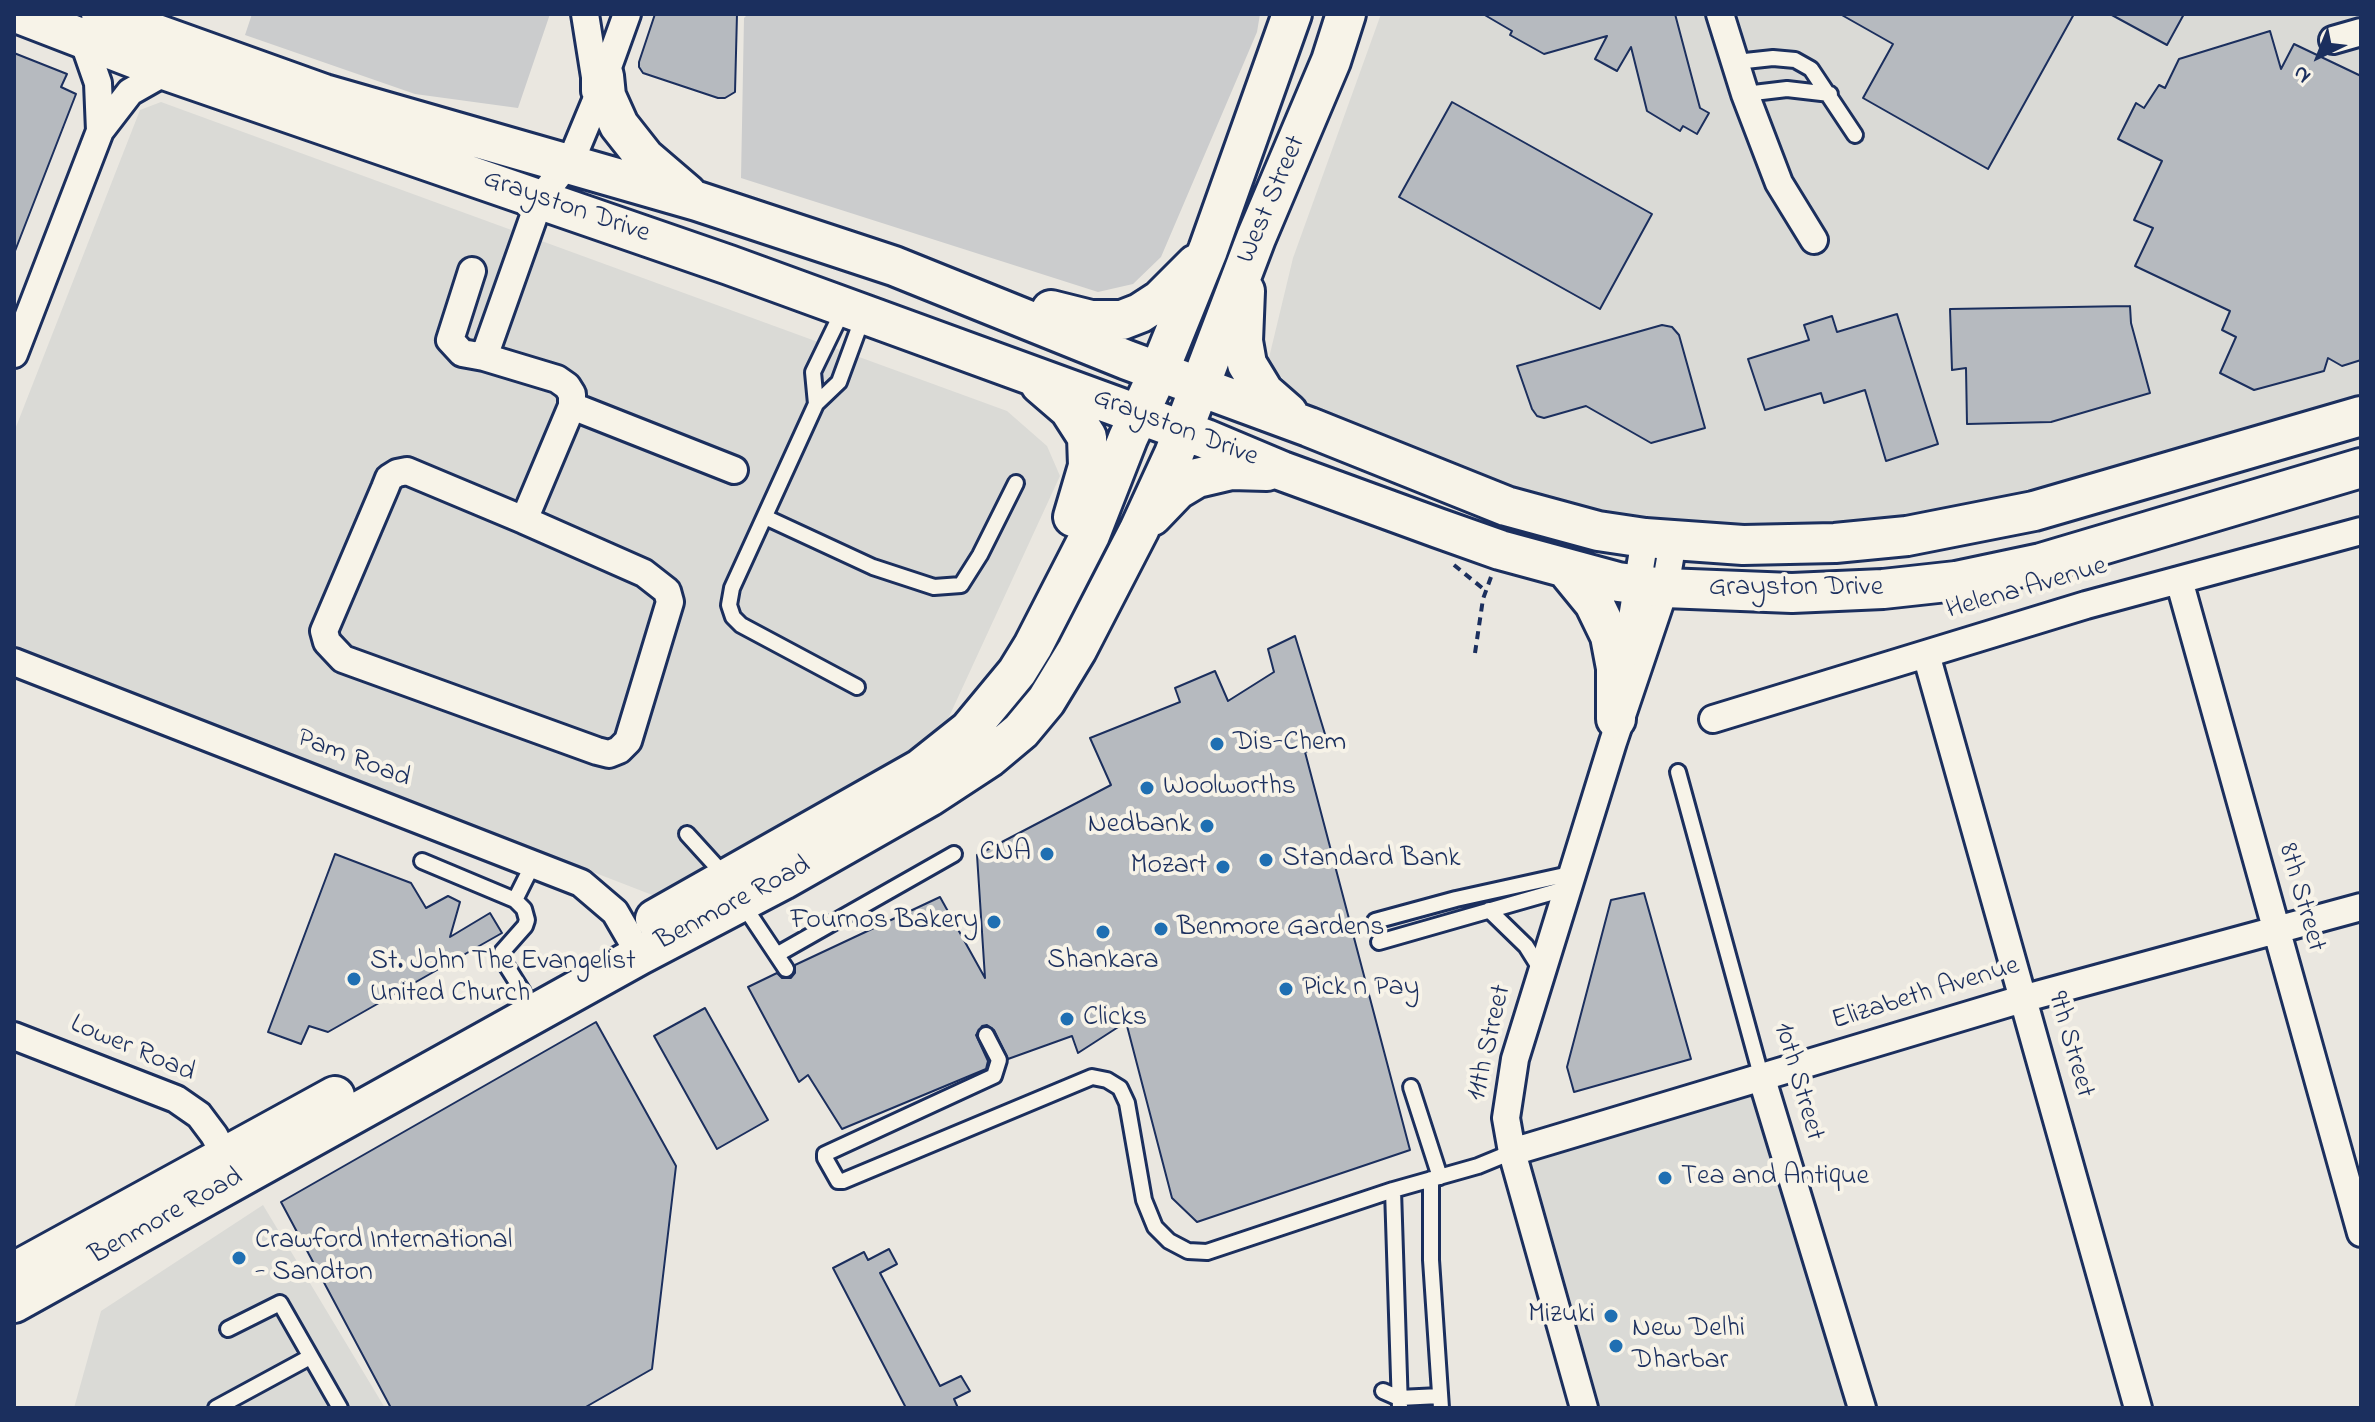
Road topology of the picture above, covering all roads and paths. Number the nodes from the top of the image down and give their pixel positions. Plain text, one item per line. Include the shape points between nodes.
1 (19, 14) edge
2 (585, 14) edge
3 (627, 14) edge
4 (1292, 14) edge
5 (1346, 14) edge
6 (1720, 14) edge
7 (97, 20) edge
8 (2361, 32) edge
9 (2333, 40) dead end
10 (1736, 62) junction
11 (167, 71) junction
12 (600, 90) junction
13 (1745, 94) junction
14 (1830, 94) junction
15 (100, 131) junction
16 (1855, 135) dead end
17 (567, 166) junction
18 (540, 199) junction
19 (697, 201) junction
20 (1256, 238) junction
21 (1814, 240) dead end
22 (1208, 250) junction
23 (894, 266) junction
24 (472, 271) dead end
25 (854, 310) junction
26 (14, 354) edge
27 (484, 357) junction
28 (1159, 371) junction
29 (1026, 373) junction
30 (1200, 387) junction
31 (816, 404) junction
32 (572, 406) junction
33 (1140, 414) junction
34 (2361, 416) edge
35 (1309, 427) junction
36 (1183, 430) junction
37 (2361, 468) edge
38 (734, 470) dead end
39 (1282, 471) junction
40 (1016, 483) dead end
41 (765, 517) junction
42 (524, 520) junction
43 (1139, 530) junction
44 (2361, 531) edge
45 (1659, 539) junction
46 (1500, 550) junction
47 (1567, 570) junction
48 (2179, 580) junction
49 (1650, 586) junction
50 (1033, 646) junction
51 (1475, 653) dead end
52 (1926, 654) junction
53 (14, 662) edge
54 (857, 687) dead end
55 (1713, 719) dead end
56 (1615, 730) junction
57 (1678, 772) dead end
58 (687, 834) dead end
59 (954, 854) dead end
60 (422, 861) dead end
61 (533, 864) junction
62 (1571, 881) junction
63 (734, 889) junction
64 (515, 900) junction
65 (2361, 907) edge
66 (1489, 910) junction
67 (1375, 921) dead end
68 (2275, 931) junction
69 (1379, 942) dead end
70 (634, 944) junction
71 (778, 954) junction
72 (786, 969) dead end
73 (1541, 970) junction
74 (523, 992) junction
75 (2022, 999) junction
76 (986, 1035) dead end
77 (14, 1036) edge
78 (1762, 1079) junction
79 (1411, 1087) dead end
80 (1512, 1152) junction
81 (232, 1168) junction
82 (1436, 1178) junction
83 (1393, 1190) junction
84 (2361, 1233) edge
85 (14, 1272) edge
86 (14, 1303) edge
87 (228, 1329) dead end
88 (310, 1357) junction
89 (1383, 1391) dead end
90 (1441, 1402) edge
91 (1399, 1403) edge
92 (216, 1408) edge
93 (340, 1408) edge
94 (1584, 1408) edge
95 (1862, 1408) edge
96 (2138, 1408) edge

1 - 7 main road, Grayston Drive
2 - 12 street
3 - 12 street
4 - 22 main road, West Street
5 - 20 main road, West Street
6 - 10 street
7 - 11 main road, Grayston Drive
7 - 15 street
7 - 17 main road, Grayston Drive
8 - 9 street
10 - 13 street
10 - 14 lane via 1795,60 1811,69
11 - 15 street via 130,92
11 - 18 main road, Grayston Drive
12 - 17 street
12 - 19 main road via 629,140
13 - 14 lane via 1787,89
13 - 21 street via 1779,183
14 - 16 lane
15 - 26 street
17 - 18 street
17 - 19 main road, Grayston Drive
18 - 25 main road, Grayston Drive
18 - 27 street
19 - 23 main road, Grayston Drive
20 - 30 main road, West Street
20 - 35 main road via 1244,305 1244,356 1264,392
22 - 23 main road via 1160,300 1115,321 1066,315
22 - 28 main road, West Street
23 - 28 main road, Grayston Drive
24 - 27 street via 449,334 462,353
25 - 29 main road, Grayston Drive
25 - 31 lane via 839,382
25 - 31 lane via 813,372
27 - 32 street via 557,379 572,394
28 - 30 main road, Grayston Drive
28 - 33 main road, West Street
29 - 33 main road, Grayston Drive
29 - 50 main road via 1069,409 1090,450
30 - 35 main road, Grayston Drive
30 - 36 main road, West Street
31 - 41 lane
32 - 38 street
32 - 42 street
33 - 36 main road, Grayston Drive
33 - 50 main road, Benmore Road via 1090,535
34 - 45 main road, Grayston Drive via 2034,511 1946,530 1812,544
35 - 45 main road, Grayston Drive via 1506,506 1575,526
36 - 39 main road, Grayston Drive
36 - 43 main road, Benmore Road
37 - 49 main road, Grayston Drive via 2041,563 1956,581 1830,593
39 - 43 main road via 1231,470 1197,478 1172,494
39 - 46 main road, Grayston Drive
40 - 41 lane via 961,585 934,587 873,567
41 - 54 lane via 732,588 733,617
42 - 42 street via 407,471 397,473 389,478 324,631 327,642 343,659 609,754 628,741 670,602 667,591 644,573
43 - 63 main road, Benmore Road via 1059,681 1005,745 949,786
44 - 48 street, Helena Avenue
45 - 49 street, 11th Street
46 - 47 main road, Grayston Drive
46 - 51 path via 1483,599
47 - 49 main road, Grayston Drive
47 - 56 main road via 1594,603 1610,636 1616,668
48 - 52 street, Helena Avenue
48 - 68 street, 8th Street
49 - 56 street, 11th Street
50 - 63 main road, Benmore Road via 988,710 936,758 769,856
52 - 55 street, Helena Avenue
52 - 75 street, 9th Street
53 - 61 street, Pam Road
56 - 62 street, 11th Street
57 - 78 lane, 10th Street
58 - 63 lane
59 - 71 lane
60 - 64 lane
61 - 64 lane
61 - 70 street, Pam Road via 581,883 615,912
62 - 66 lane
62 - 67 lane via 1456,899
62 - 73 street, 11th Street
63 - 70 main road, Benmore Road
63 - 71 lane
64 - 74 lane via 527,920 501,957
65 - 68 street, Elizabeth Avenue
66 - 69 lane
66 - 73 lane via 1526,946
68 - 75 street, Elizabeth Avenue
68 - 84 street, 8th Street
70 - 74 main road, Benmore Road
70 - 81 main road, Benmore Road
71 - 72 lane
73 - 80 street, 11th Street via 1509,1087 1506,1118
74 - 81 main road, Benmore Road
75 - 78 street, Elizabeth Avenue
75 - 96 street, 9th Street
76 - 83 lane via 999,1060 994,1076 825,1154 838,1181 1092,1077 1120,1088 1144,1200 1155,1227 1188,1251 1207,1252
77 - 81 street, Lower Road via 176,1099 199,1115
78 - 80 street, Elizabeth Avenue
78 - 95 street, 10th Street
79 - 82 lane
80 - 82 lane
80 - 94 street, 11th Street
81 - 85 main road, Benmore Road
81 - 86 main road, Benmore Road
82 - 83 lane
82 - 90 lane via 1431,1260
83 - 91 lane
87 - 88 lane via 280,1303
88 - 92 lane
88 - 93 lane
89 - 91 lane
90 - 91 lane

